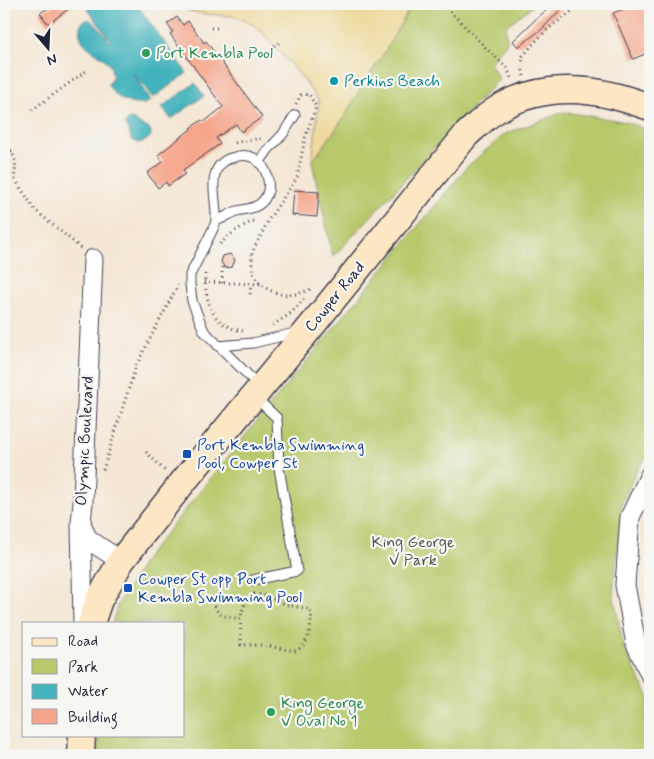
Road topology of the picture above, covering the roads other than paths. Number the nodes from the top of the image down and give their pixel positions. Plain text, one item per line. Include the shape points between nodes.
1 (650, 107) edge
2 (293, 113) road end
3 (259, 163) junction
4 (216, 221) junction
5 (93, 259) road end
6 (309, 329) junction
7 (218, 346) junction
8 (257, 392) junction
9 (650, 475) edge
10 (81, 523) junction
11 (120, 560) junction
12 (253, 580) dead end
13 (83, 622) edge
14 (91, 622) edge
15 (650, 674) edge
16 (82, 736) edge
17 (81, 755) edge

1 - 6 main road, Cowper Road via 613,95 568,90 527,96 490,114 451,152
2 - 3 lane via 283,134
3 - 4 lane via 269,181 263,201 254,208
3 - 4 lane via 248,156 241,156 225,160 219,166 215,180
4 - 7 lane via 190,275 190,284 192,301 204,331
5 - 10 street, Olympic Boulevard
6 - 7 lane via 254,343
6 - 8 main road, Cowper Road
7 - 8 lane
8 - 11 main road, Cowper Road
8 - 12 lane via 277,418 280,468 297,571
9 - 15 street via 630,518 624,585 636,644
10 - 11 street via 88,538
10 - 13 street, Olympic Boulevard
11 - 14 main road, Cowper Road
16 - 17 main road

